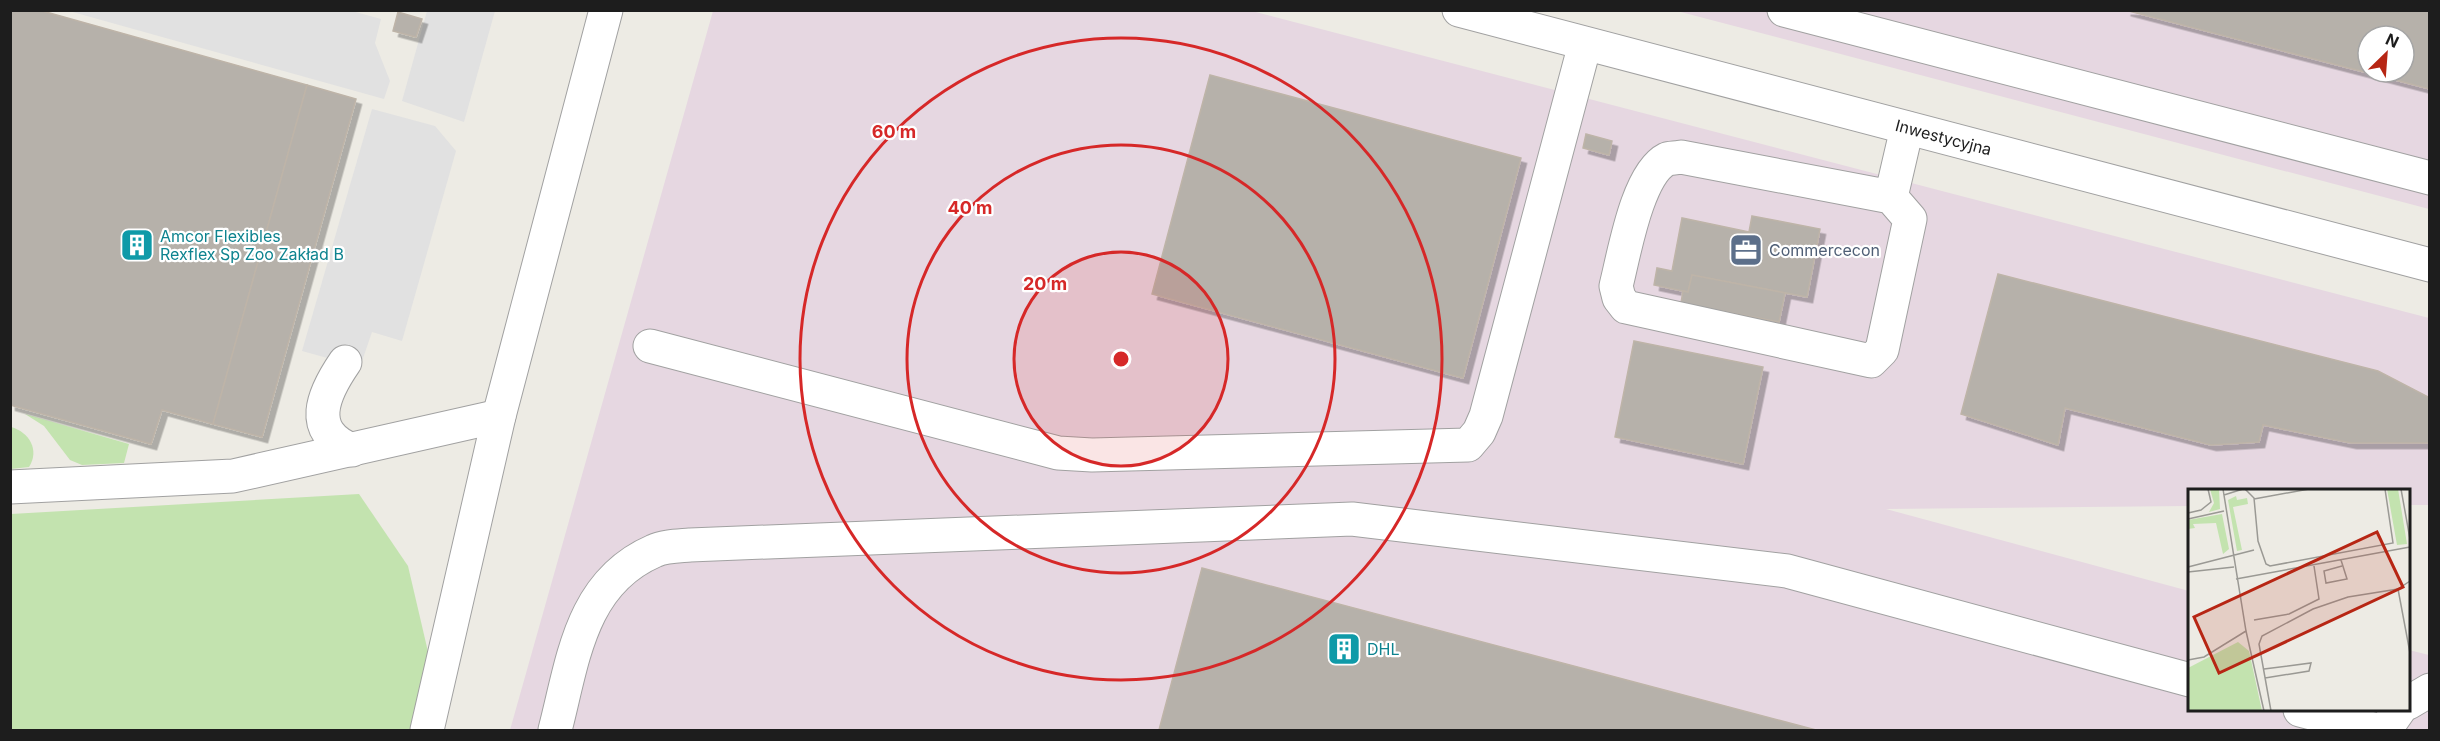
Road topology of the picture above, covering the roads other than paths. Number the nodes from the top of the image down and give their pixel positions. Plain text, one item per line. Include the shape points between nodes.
1 (606, 10) edge
2 (1459, 10) edge
3 (1784, 10) edge
4 (1585, 44) junction
5 (1907, 128) junction
6 (2430, 178) edge
7 (1891, 197) junction
8 (2430, 265) edge
9 (650, 346) dead end
10 (345, 362) dead end
11 (499, 416) junction
12 (352, 450) junction
13 (10, 487) edge
14 (2188, 679) edge
15 (2430, 690) edge
16 (2410, 702) edge
17 (2304, 711) edge
18 (2398, 711) edge
19 (427, 730) edge
20 (555, 730) edge
21 (2377, 730) edge
22 (2385, 730) edge

1 - 11 street
2 - 4 street, Inwestycyjna
3 - 6 street
4 - 5 street, Inwestycyjna
4 - 9 street via 1486,416 1468,445 1058,453
5 - 7 street
5 - 8 street, Inwestycyjna
7 - 7 street via 1910,219 1882,350 1871,361 1626,307 1619,298 1616,286 1641,192 1650,175 1667,159 1681,157
10 - 12 street via 328,395 322,420 331,438
11 - 12 street
11 - 19 street
12 - 13 street via 233,476
14 - 20 street via 1787,571 1352,519 690,545 655,550 623,568 597,597 583,626
15 - 16 street
17 - 21 street
18 - 22 street

